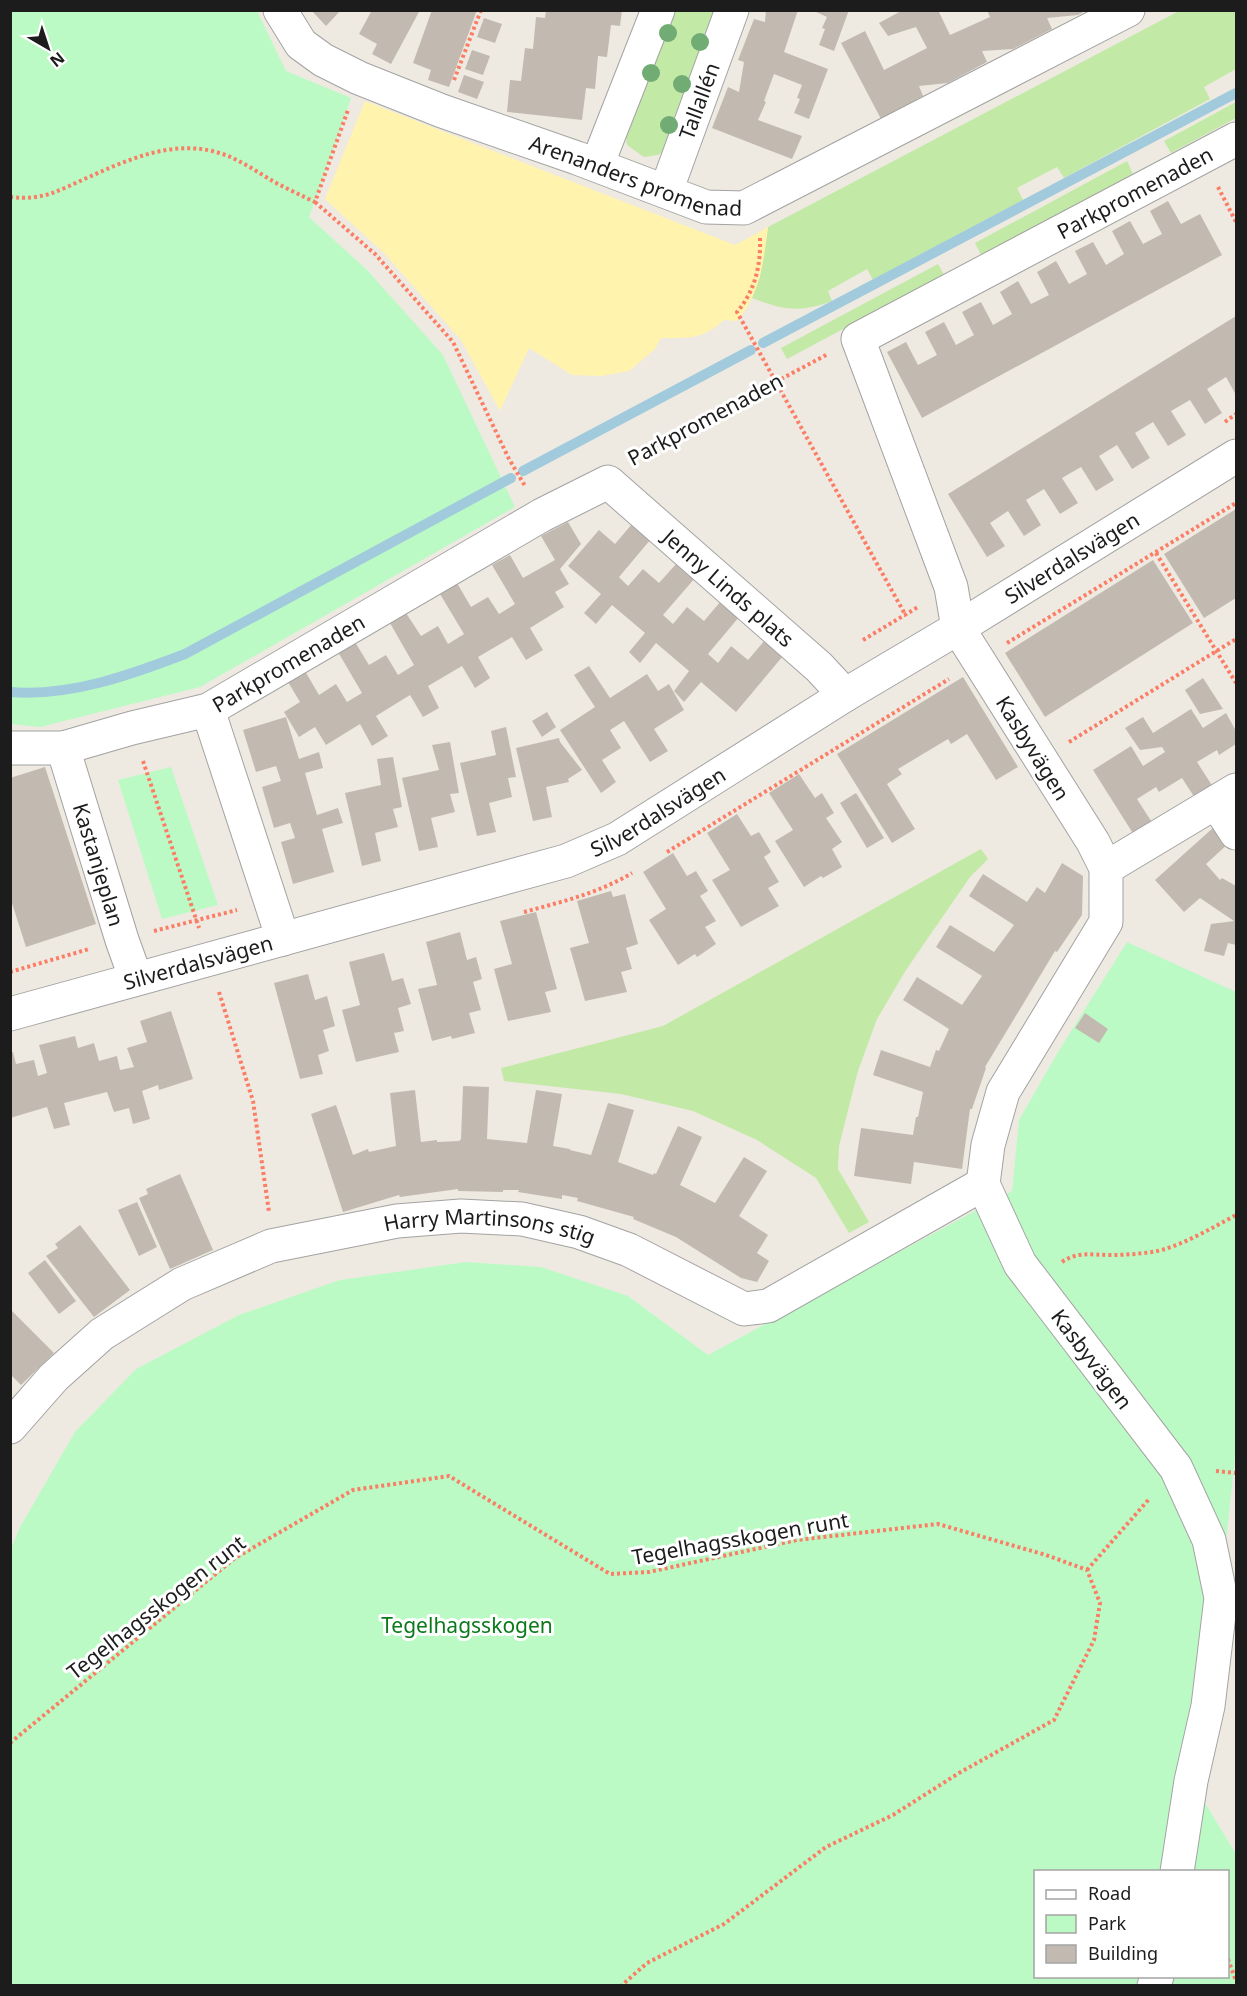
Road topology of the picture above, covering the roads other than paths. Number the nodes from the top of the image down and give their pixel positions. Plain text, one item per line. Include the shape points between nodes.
1 (280, 10) edge
2 (658, 10) edge
3 (732, 10) edge
4 (1128, 10) edge
5 (1236, 139) edge
6 (597, 165) junction
7 (666, 191) junction
8 (1236, 456) edge
9 (608, 482) joint
10 (958, 628) junction
11 (845, 695) junction
12 (208, 710) junction
13 (10, 748) edge
14 (63, 748) junction
15 (1226, 796) edge
16 (1236, 833) edge
17 (1106, 868) junction
18 (283, 939) junction
19 (136, 979) junction
20 (10, 1014) edge
21 (983, 1184) junction
22 (10, 1427) edge
23 (1177, 1870) edge

1 - 6 street, Arenanders promenad via 301,44 359,78
2 - 6 street
3 - 7 street, Tallallén
4 - 7 street, Arenanders promenad via 744,208 706,207
5 - 10 street, Parkpromenaden via 858,339 951,587
6 - 7 street, Arenanders promenad
8 - 10 street, Silverdalsvägen
9 - 11 street, Jenny Linds plats via 819,667
9 - 12 street, Parkpromenaden via 542,516
10 - 11 street, Silverdalsvägen
10 - 17 street, Kasbyvägen
11 - 18 street, Silverdalsvägen via 627,833 566,861
12 - 14 street, Parkpromenaden
12 - 18 street
13 - 14 street, Parkpromenaden
14 - 19 street, Kastanjeplan
15 - 16 street
15 - 17 street
17 - 21 street, Kasbyvägen via 1106,922 1003,1092 988,1145
18 - 19 street, Silverdalsvägen
19 - 20 street, Silverdalsvägen
21 - 22 street, Harry Martinsons stig via 768,1306 744,1309 629,1250 579,1232 522,1219 461,1216 397,1221 271,1246 182,1284 102,1334 54,1377
21 - 23 street, Kasbyvägen via 1020,1264 1176,1468 1209,1540 1221,1598 1208,1706

